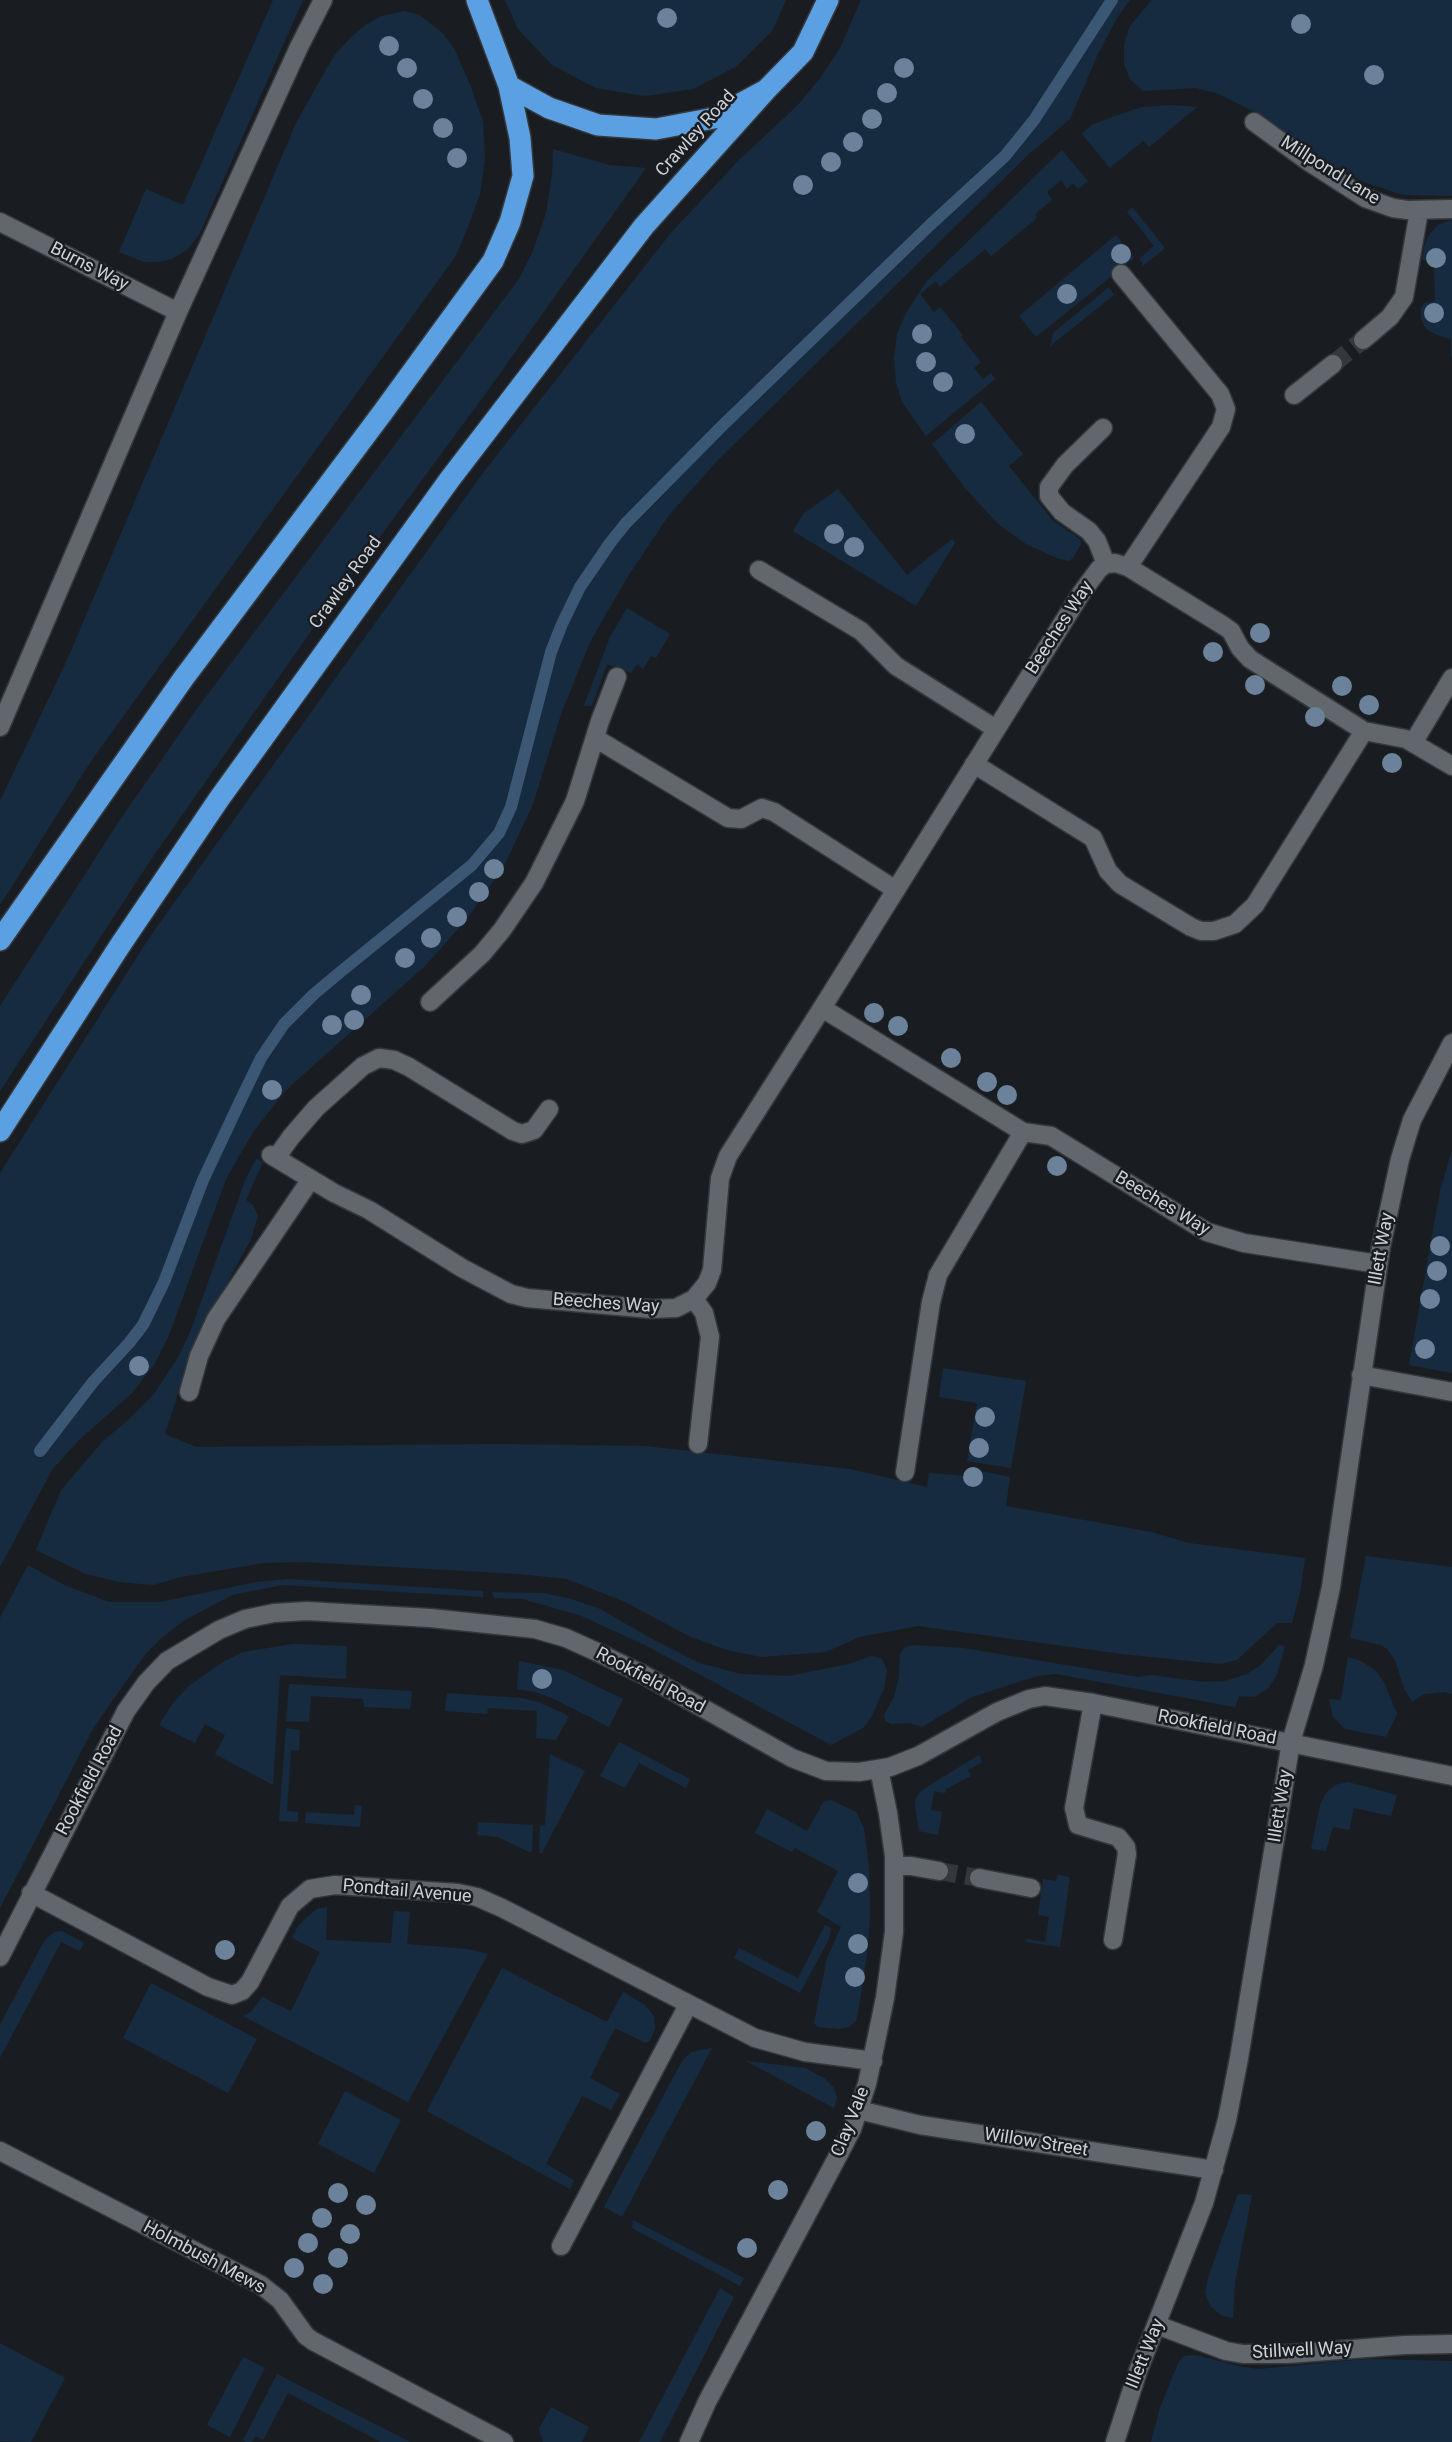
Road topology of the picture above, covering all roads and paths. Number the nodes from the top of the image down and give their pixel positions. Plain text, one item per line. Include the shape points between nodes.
1 (477, 0) edge
2 (828, 0) edge
3 (324, 1) edge
4 (509, 86) junction
5 (766, 90) junction
6 (1254, 122) dead end
7 (1452, 209) edge
8 (1419, 211) junction
9 (0, 222) edge
10 (1121, 274) dead end
11 (178, 312) junction
12 (1363, 340) tunnel mouth
13 (1333, 364) tunnel mouth
14 (1294, 395) dead end
15 (1102, 428) dead end
16 (1107, 564) junction
17 (1128, 567) junction
18 (759, 570) dead end
19 (617, 677) dead end
20 (1452, 678) edge
21 (0, 727) edge
22 (996, 729) junction
23 (1364, 731) junction
24 (595, 738) junction
25 (1413, 743) junction
26 (974, 764) junction
27 (1452, 766) edge
28 (896, 890) junction
29 (0, 940) edge
30 (430, 1002) dead end
31 (822, 1008) junction
32 (1452, 1043) edge
33 (549, 1109) dead end
34 (0, 1130) edge
35 (1023, 1132) junction
36 (311, 1179) junction
37 (1378, 1264) junction
38 (694, 1299) junction
39 (1362, 1375) junction
40 (189, 1392) dead end
41 (1452, 1392) edge
42 (698, 1444) dead end
43 (905, 1472) dead end
44 (1093, 1703) junction
45 (1291, 1742) junction
46 (879, 1769) junction
47 (1452, 1776) edge
48 (894, 1866) junction
49 (939, 1871) tunnel mouth
50 (979, 1878) tunnel mouth
51 (1031, 1888) dead end
52 (31, 1893) junction
53 (1113, 1940) dead end
54 (0, 1957) edge
55 (688, 2005) junction
56 (873, 2061) junction
57 (859, 2110) junction
58 (0, 2151) edge
59 (1214, 2170) junction
60 (561, 2246) dead end
61 (1157, 2325) junction
62 (1452, 2344) edge
63 (504, 2442) edge
64 (689, 2442) edge
65 (1115, 2442) edge

1 - 4 highway
2 - 5 highway, Crawley Road via 803,51
3 - 11 street
4 - 5 highway via 549,108 598,125 656,129 714,118
4 - 29 highway via 523,176 493,261 183,679
5 - 34 highway, Crawley Road via 644,226 450,479 184,850
6 - 8 street, Millpond Lane via 1365,198
7 - 8 street, Millpond Lane
8 - 12 street via 1404,297 1390,317
9 - 11 street, Burns Way
10 - 17 street via 1220,394 1226,409 1221,427
11 - 21 street
13 - 14 street
15 - 16 street via 1065,465 1049,487 1049,496 1089,531
16 - 17 street, Beeches Way
16 - 22 street, Beeches Way via 1082,592
17 - 23 street, Beeches Way via 1224,626 1250,659
18 - 22 street via 861,631 897,666
19 - 24 street
20 - 25 street
22 - 26 street, Beeches Way
23 - 25 street, Beeches Way
23 - 26 street via 1255,905 1236,924 1214,931 1192,928 1120,884 1108,871 1094,838
24 - 28 street via 728,818 741,819 762,808 774,812
24 - 30 street via 575,801 520,906 482,954
25 - 27 street, Beeches Way
26 - 28 street, Beeches Way
28 - 31 street, Beeches Way
31 - 35 street, Beeches Way
31 - 38 street, Beeches Way via 722,1168 712,1270
32 - 37 street, Illett Way via 1412,1120
33 - 36 street, Beeches Way via 534,1130 522,1134 409,1067 379,1058 363,1066 316,1108 273,1157
35 - 37 street, Beeches Way via 1051,1136 1208,1232 1244,1243
35 - 43 street via 938,1275
36 - 38 street, Beeches Way via 511,1294 651,1310 676,1308
36 - 40 street via 216,1319
37 - 39 street, Illett Way
38 - 42 street via 704,1313 710,1337
39 - 41 street
39 - 45 street, Illett Way via 1331,1587
44 - 45 street, Rookfield Road
44 - 46 street, Rookfield Road via 1045,1696 1029,1699 905,1762
44 - 53 street via 1074,1808 1078,1825 1118,1836 1126,1847
45 - 47 street, Rookfield Road
45 - 59 street, Illett Way via 1239,2059
46 - 48 street, Clay Vale
46 - 52 street, Rookfield Road via 842,1773 809,1766 644,1675 566,1638 535,1629 402,1616 274,1613 219,1630 167,1661 146,1683 126,1711
48 - 49 street
48 - 56 street, Clay Vale via 894,1932
50 - 51 street
52 - 54 street, Rookfield Road
52 - 55 street, Pondtail Avenue via 208,1987 233,1995 250,1982 290,1906 310,1889 335,1885 458,1893 502,1908
55 - 56 street, Pondtail Avenue via 772,2044
55 - 60 street
56 - 57 street, Clay Vale
57 - 59 street, Willow Street via 920,2125
57 - 64 street, Clay Vale
58 - 63 street, Holmbush Mews via 261,2285 280,2300 313,2341
59 - 61 street, Illett Way
61 - 62 street, Stillwell Way via 1243,2354
61 - 65 street, Illett Way

